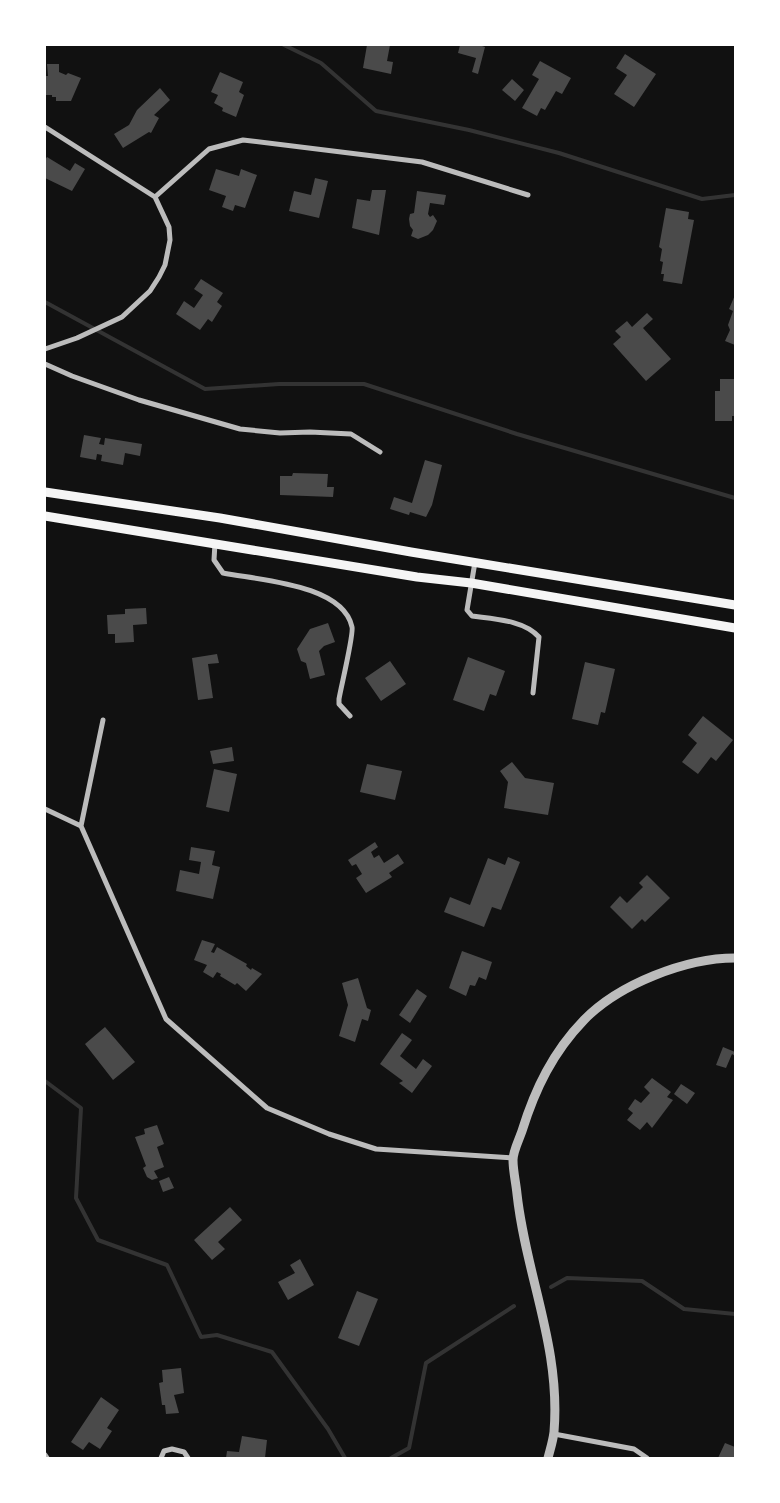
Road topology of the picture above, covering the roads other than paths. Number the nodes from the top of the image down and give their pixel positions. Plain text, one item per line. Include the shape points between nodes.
1 (45, 127) edge
2 (528, 195) dead end
3 (155, 197) junction
4 (45, 349) edge
5 (45, 364) edge
6 (380, 452) dead end
7 (45, 492) edge
8 (45, 516) edge
9 (215, 542) junction
10 (475, 561) junction
11 (472, 583) junction
12 (735, 604) edge
13 (735, 628) edge
14 (533, 692) dead end
15 (350, 716) dead end
16 (103, 720) dead end
17 (45, 809) edge
18 (81, 826) junction
19 (735, 958) edge
20 (513, 1158) junction
21 (554, 1434) junction
22 (161, 1458) edge
23 (188, 1458) edge
24 (548, 1458) edge
25 (647, 1458) edge

1 - 3 street
2 - 3 street via 422,162 243,140 209,149
3 - 4 street via 169,227 170,240 165,265 150,291 122,317
5 - 6 street via 139,400 240,430 351,434
7 - 10 main road
8 - 9 main road
9 - 11 main road via 417,577
9 - 15 street via 214,560 223,573 293,584 318,592 345,611 353,628 339,704
10 - 11 street
10 - 12 main road
11 - 13 main road
11 - 14 street via 467,610 472,616 520,624 539,637
16 - 18 street
17 - 18 street
18 - 20 street via 166,1019 267,1108 328,1134 376,1149
19 - 20 street via 717,958 659,974 635,984 594,1010 569,1036 550,1064 538,1086
20 - 21 street via 519,1215 550,1346
21 - 24 street
21 - 25 street via 634,1449
22 - 23 street via 164,1451 172,1449 184,1452

